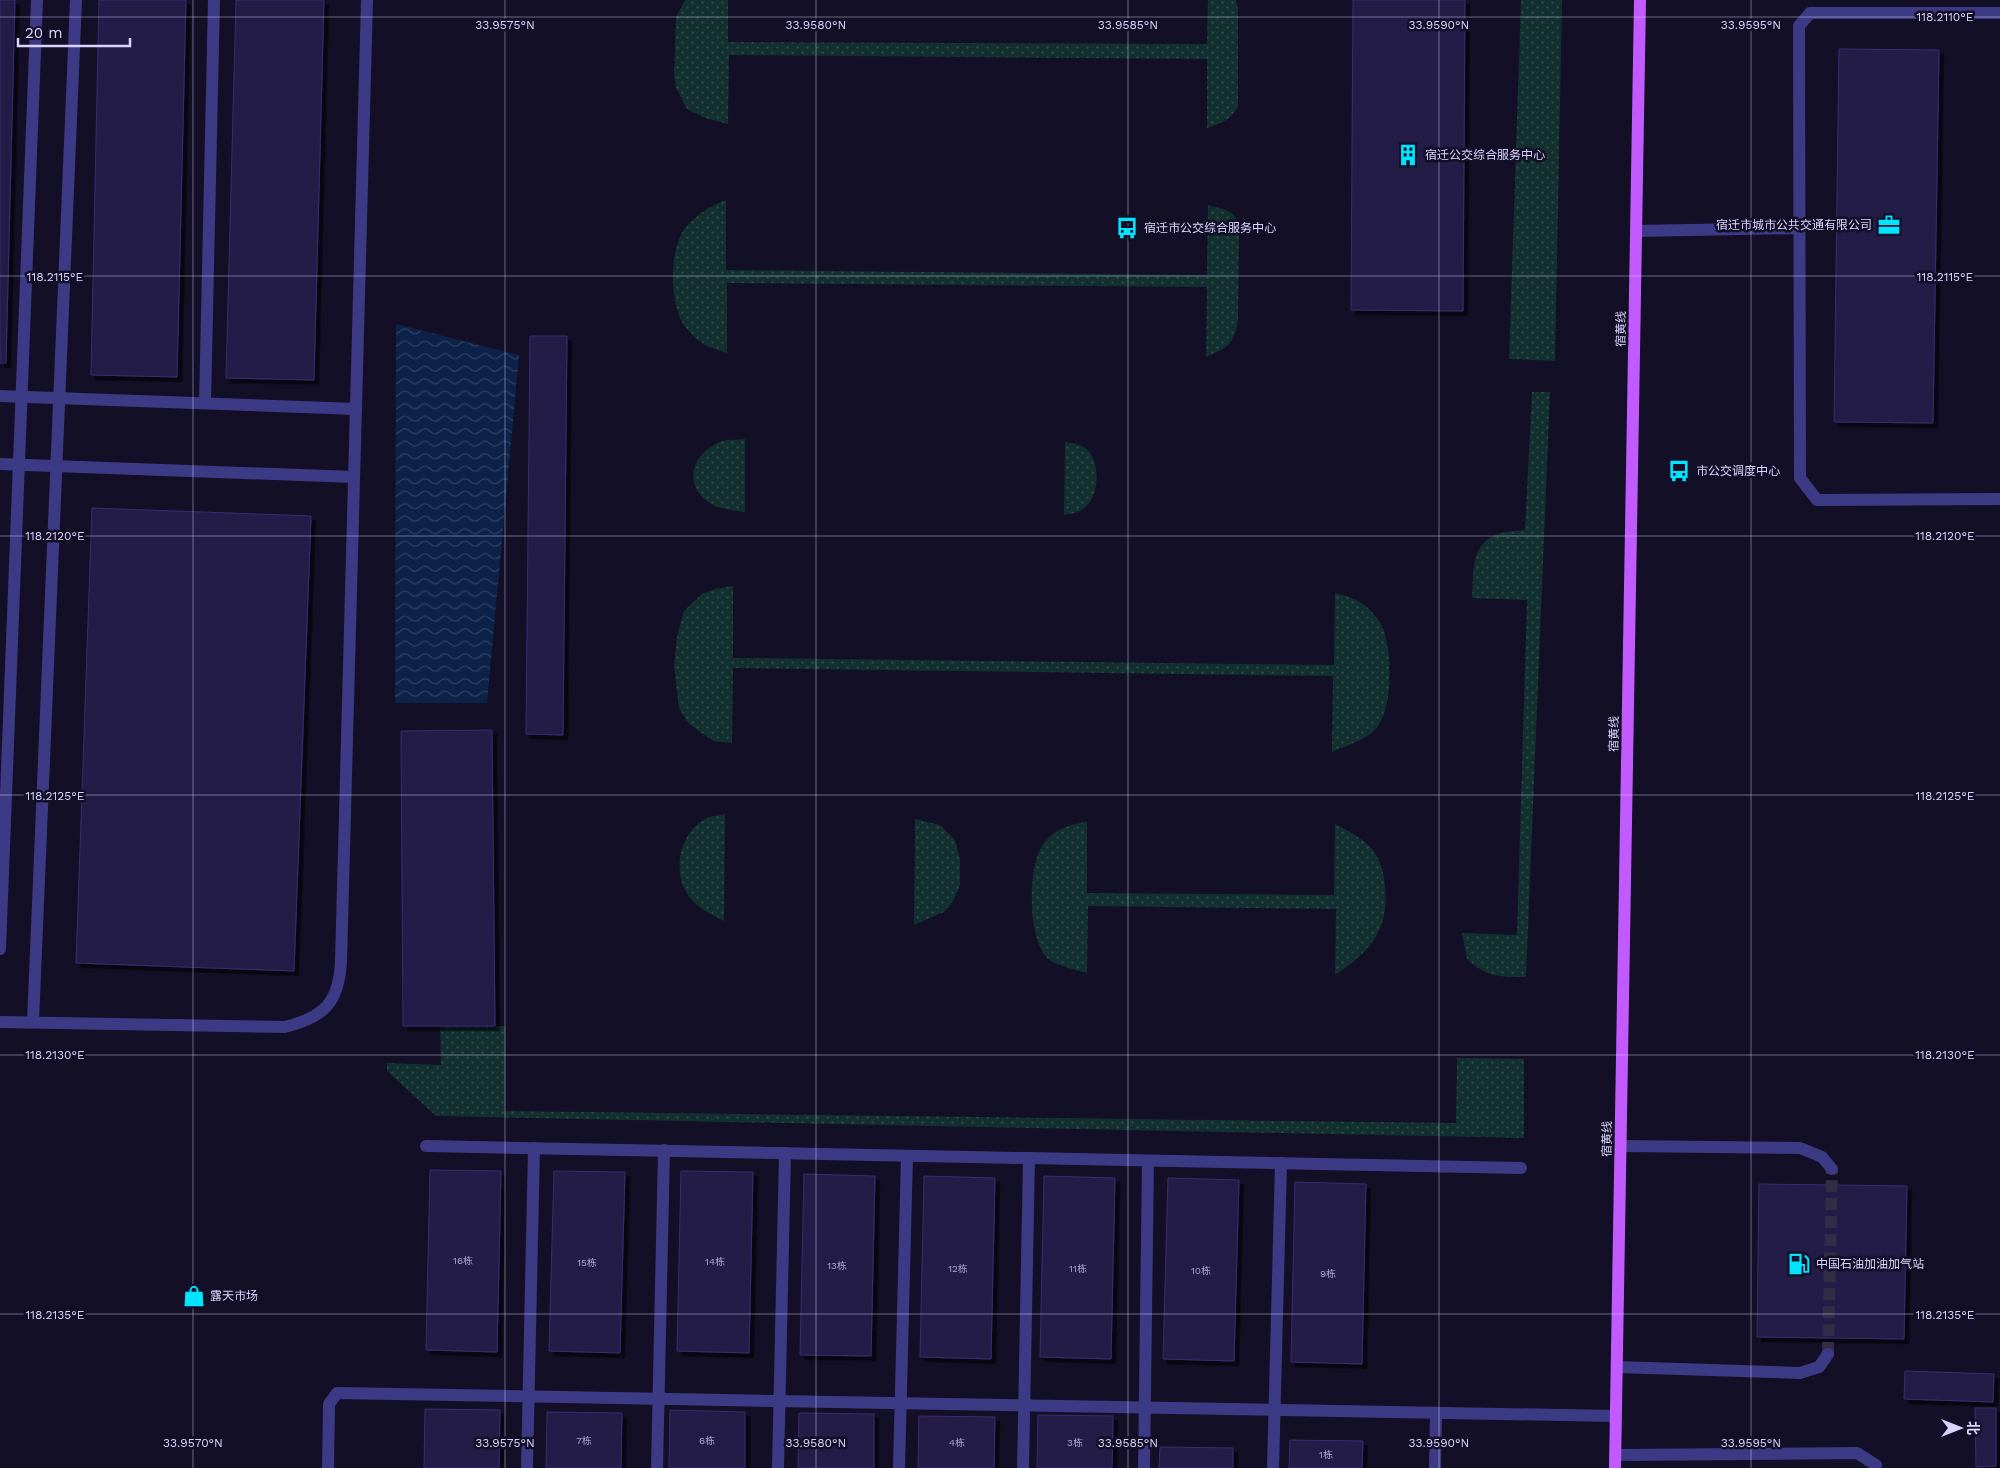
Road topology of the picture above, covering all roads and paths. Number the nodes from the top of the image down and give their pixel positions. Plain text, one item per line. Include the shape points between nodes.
1 (37, 0) edge
2 (76, 0) edge
3 (214, 0) edge
4 (367, 0) edge
5 (1640, 0) edge
6 (2000, 13) edge
7 (1800, 228) junction
8 (1636, 231) junction
9 (0, 396) edge
10 (22, 397) junction
11 (60, 398) junction
12 (205, 403) junction
13 (356, 408) junction
14 (0, 464) edge
15 (19, 465) junction
16 (56, 466) junction
17 (354, 476) junction
18 (2000, 499) edge
19 (0, 949) edge
20 (0, 1022) edge
21 (33, 1022) junction
22 (426, 1146) dead end
23 (1621, 1146) junction
24 (534, 1148) junction
25 (664, 1150) junction
26 (785, 1153) junction
27 (907, 1156) junction
28 (1030, 1158) junction
29 (1148, 1161) junction
30 (1281, 1163) junction
31 (1521, 1168) dead end
32 (1832, 1168) dead end
33 (1828, 1354) dead end
34 (1617, 1367) junction
35 (529, 1396) junction
36 (659, 1399) junction
37 (779, 1401) junction
38 (900, 1403) junction
39 (1024, 1405) junction
40 (1145, 1407) junction
41 (1275, 1409) junction
42 (1436, 1412) junction
43 (1616, 1416) junction
44 (1616, 1455) junction
45 (1876, 1465) dead end
46 (328, 1468) edge
47 (527, 1468) edge
48 (657, 1468) edge
49 (778, 1468) edge
50 (899, 1468) edge
51 (1022, 1468) edge
52 (1144, 1468) edge
53 (1273, 1468) edge
54 (1435, 1468) edge
55 (1616, 1468) edge

1 - 10 lane
2 - 11 lane
3 - 12 lane
4 - 13 lane
5 - 8 main road, 宿黄线
6 - 7 lane via 1810,14 1799,26
7 - 8 lane
7 - 18 lane via 1800,478 1817,500
8 - 23 main road, 宿黄线
9 - 10 lane
10 - 11 lane
10 - 15 lane
11 - 12 lane
11 - 16 lane
12 - 13 lane
13 - 17 lane
14 - 15 lane
15 - 16 lane
15 - 19 lane
16 - 17 lane
16 - 21 lane
17 - 21 lane via 341,961 333,1000 317,1015 285,1027
20 - 21 lane
22 - 24 lane
23 - 32 lane via 1800,1148 1822,1157
23 - 34 main road, 宿黄线
24 - 25 lane
24 - 35 lane
25 - 26 lane
25 - 36 lane
26 - 27 lane
26 - 37 lane
27 - 28 lane
27 - 38 lane
28 - 29 lane
28 - 39 lane
29 - 30 lane
29 - 40 lane
30 - 31 lane
30 - 41 lane
33 - 34 lane via 1819,1367 1800,1373
34 - 43 main road, 宿黄线
35 - 36 lane
35 - 46 lane via 337,1393 329,1404
35 - 47 lane
36 - 37 lane
36 - 48 lane
37 - 38 lane
37 - 49 lane
38 - 39 lane
38 - 50 lane
39 - 40 lane
39 - 51 lane
40 - 41 lane
40 - 52 lane
41 - 42 lane
41 - 53 lane
42 - 43 lane
42 - 54 lane
43 - 44 main road, 宿黄线
44 - 45 lane via 1858,1453
44 - 55 main road, 宿黄线

